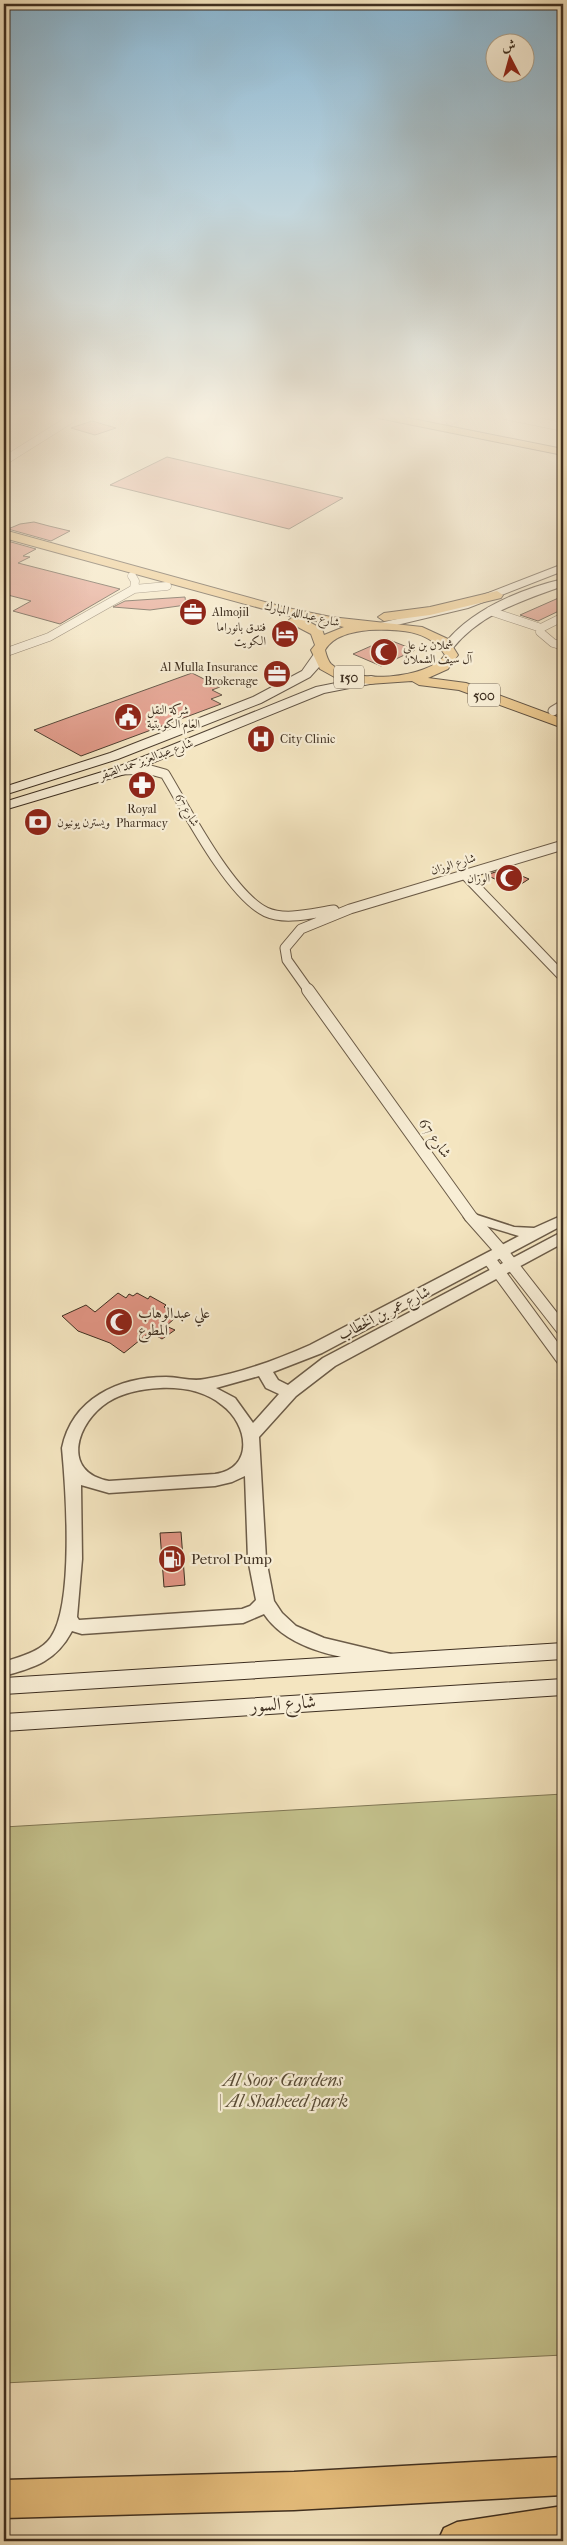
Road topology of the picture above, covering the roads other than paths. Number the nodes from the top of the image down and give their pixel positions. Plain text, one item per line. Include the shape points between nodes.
1 (4, 534) edge
2 (4, 541) edge
3 (563, 567) edge
4 (132, 576) junction
5 (563, 582) edge
6 (167, 586) junction
7 (134, 589) junction
8 (497, 595) junction
9 (281, 610) junction
10 (490, 611) junction
11 (563, 617) edge
12 (375, 626) junction
13 (541, 628) junction
14 (563, 635) edge
15 (550, 641) junction
16 (563, 646) edge
17 (319, 650) junction
18 (449, 651) junction
19 (4, 653) edge
20 (371, 680) junction
21 (402, 680) junction
22 (560, 710) edge
23 (563, 724) edge
24 (120, 770) junction
25 (4, 792) edge
26 (4, 806) edge
27 (563, 845) edge
28 (464, 874) junction
29 (255, 906) joint
30 (350, 908) junction
31 (287, 960) joint
32 (563, 977) edge
33 (471, 1217) junction
34 (563, 1219) edge
35 (537, 1233) junction
36 (563, 1237) edge
37 (496, 1256) junction
38 (505, 1269) junction
39 (563, 1330) edge
40 (563, 1360) edge
41 (264, 1371) junction
42 (197, 1386) junction
43 (290, 1392) junction
44 (252, 1444) junction
45 (72, 1466) junction
46 (266, 1602) junction
47 (68, 1619) junction
48 (563, 1651) edge
49 (398, 1662) junction
50 (4, 1669) edge
51 (4, 1686) edge
52 (563, 1687) edge
53 (4, 1723) edge
54 (563, 2476) edge
55 (4, 2499) edge
56 (563, 2525) edge
57 (457, 2541) edge

1 - 9 main road, شارع عبدالله المبارك
2 - 4 main road, شارع عبدالله المبارك
3 - 8 main road, 150
4 - 6 main road, شارع عبدالله المبارك
4 - 7 street
5 - 10 main road, 150
6 - 7 street
6 - 17 main road, شارع عبدالله المبارك via 301,622 317,632
7 - 19 street via 48,637
8 - 9 main road via 430,611 382,618 345,618
8 - 12 main road, 150 via 440,613
9 - 12 main road, شارع عبدالله المبارك
10 - 13 street
10 - 18 main road, 150 via 462,628
11 - 13 street
12 - 17 main road, 150 via 342,631
12 - 18 main road, 150 via 423,632 440,640
13 - 15 street via 540,632
14 - 15 street
15 - 16 street
17 - 20 main road, 150 via 322,663 332,670
17 - 25 main road, شارع عبدالعزيز حمد الصقر / 150 via 313,667 302,677 241,707 114,756
18 - 21 main road, 150 via 447,663 434,672
18 - 22 main road, 500 via 461,672
20 - 21 main road, 150
20 - 24 main road, شارع عبدالعزيز حمد الصقر / 150 via 320,690
21 - 23 main road, 500 via 453,684
24 - 26 main road, شارع عبدالعزيز حمد الصقر / 150
24 - 29 street, شارع 67 via 147,769 165,774 225,870 245,898
27 - 28 street, شارع الوزان
28 - 30 street, شارع الوزان
28 - 32 street
29 - 30 street, شارع الوزان via 276,915 289,916
30 - 31 street, شارع الوزان via 301,929 285,948
31 - 33 street, شارع 67
33 - 35 street via 512,1231
33 - 37 street, شارع 67
34 - 35 street, شارع عمر بن الخطاب
35 - 37 street, شارع عمر بن الخطاب
36 - 38 street, شارع عمر بن الخطاب
37 - 38 street, شارع 67
37 - 41 street, شارع عمر بن الخطاب via 316,1349
38 - 39 street, شارع 67
38 - 40 street, شارع 67
38 - 43 street, شارع عمر بن الخطاب via 330,1362
41 - 42 street, شارع عمر بن الخطاب
41 - 43 street via 272,1384
42 - 44 street via 234,1404
42 - 45 street via 172,1382 144,1384 118,1391 96,1402 80,1416 71,1438
43 - 44 street, شارع عمر بن الخطاب
44 - 45 street via 245,1467 231,1477 212,1481 109,1487 95,1485
44 - 46 street via 257,1559
45 - 47 street via 72,1585
46 - 47 street via 243,1616 82,1627
46 - 49 street via 290,1631 320,1644
47 - 50 street via 56,1644 30,1660
48 - 49 main road
49 - 51 main road
52 - 53 main road, شارع السور
54 - 55 highway via 294,2491
56 - 57 highway

